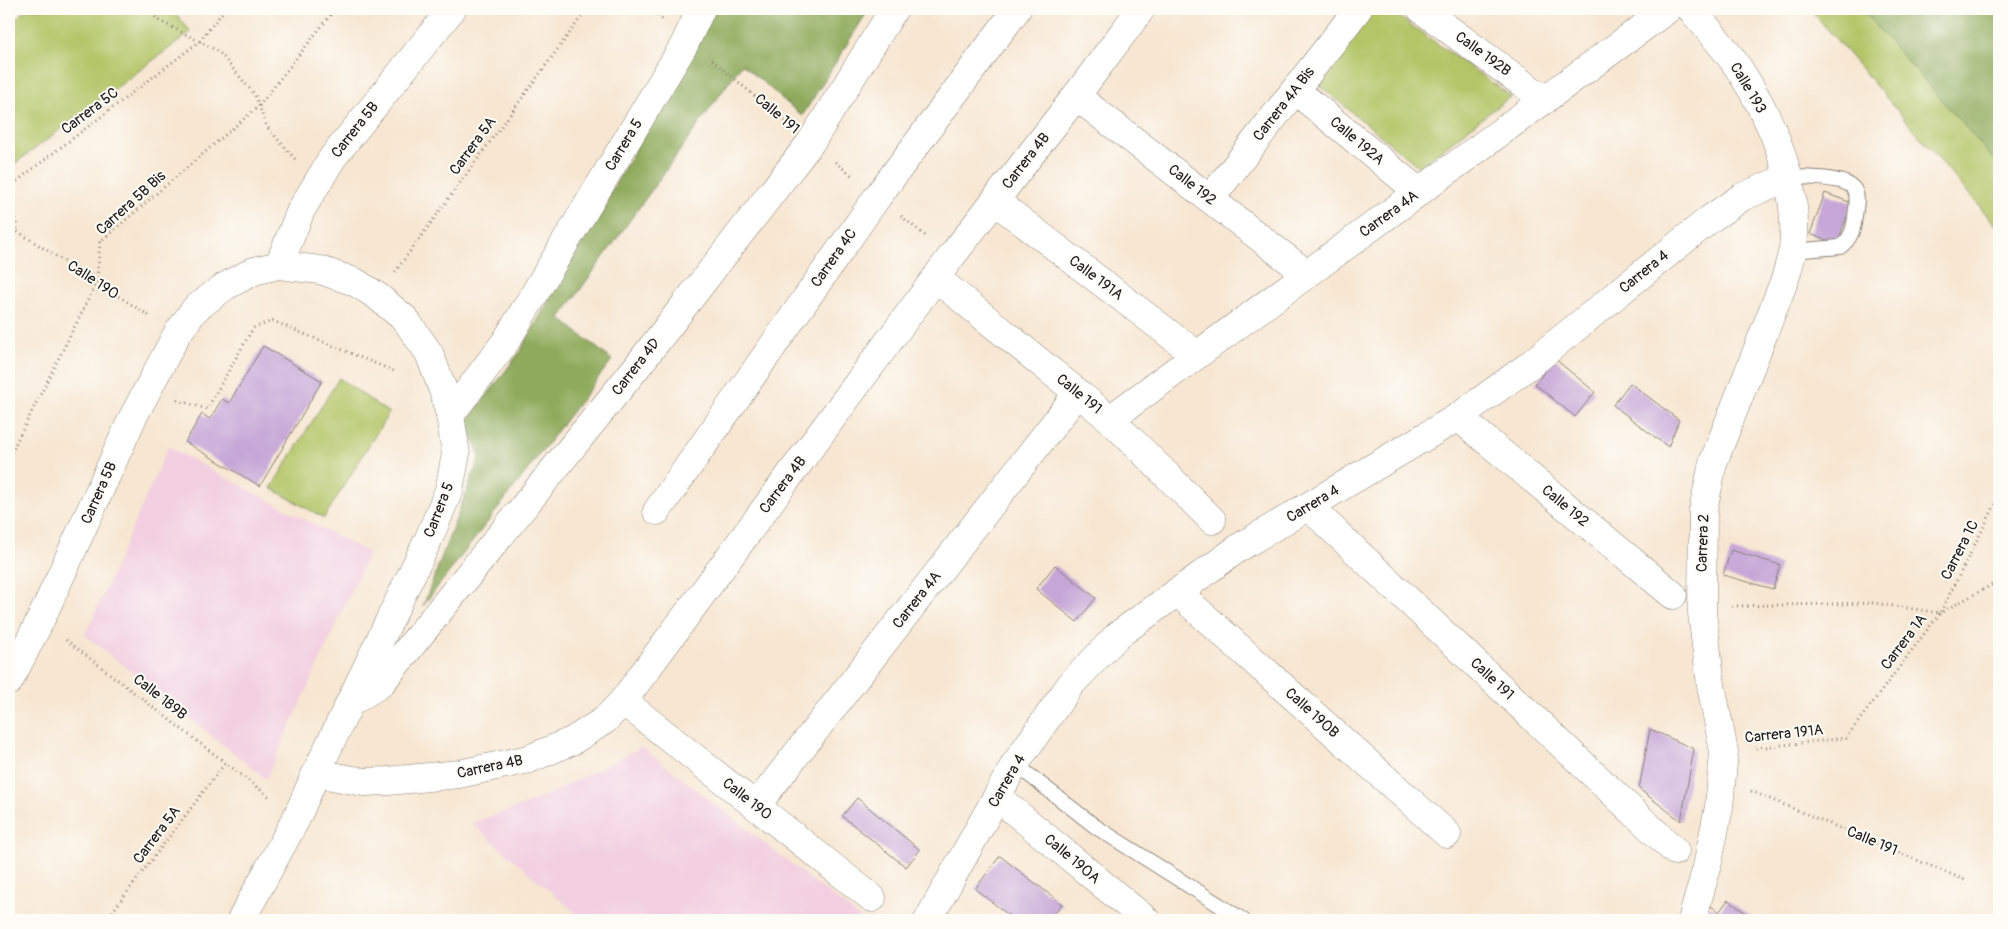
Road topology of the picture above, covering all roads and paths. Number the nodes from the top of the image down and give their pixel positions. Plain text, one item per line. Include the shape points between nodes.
1 (149, 9) edge
2 (225, 9) edge
3 (335, 9) edge
4 (452, 9) edge
5 (587, 9) edge
6 (650, 9) edge
7 (701, 9) edge
8 (894, 9) edge
9 (1017, 9) edge
10 (1141, 9) edge
11 (1358, 9) edge
12 (1421, 9) edge
13 (1668, 9) edge
14 (1691, 9) edge
15 (686, 39) junction
16 (200, 41) junction
17 (1295, 90) junction
18 (1076, 96) junction
19 (1545, 100) junction
20 (259, 106) junction
21 (811, 142) junction
22 (1789, 177) junction
23 (317, 184) junction
24 (1419, 192) junction
25 (878, 196) junction
26 (1210, 199) junction
27 (995, 201) junction
28 (905, 219) dead end
29 (9, 226) edge
30 (17, 231) junction
31 (9, 247) edge
32 (1792, 251) junction
33 (279, 265) junction
34 (1307, 274) junction
35 (936, 278) junction
36 (96, 282) junction
37 (377, 296) junction
38 (177, 334) junction
39 (1196, 355) junction
40 (396, 372) dead end
41 (1078, 393) junction
42 (177, 400) dead end
43 (450, 415) junction
44 (1458, 416) junction
45 (1110, 419) junction
46 (9, 457) edge
47 (1999, 497) edge
48 (1309, 507) junction
49 (657, 511) dead end
50 (1212, 520) dead end
51 (1999, 581) edge
52 (1177, 592) junction
53 (9, 594) edge
54 (1673, 595) dead end
55 (1702, 613) junction
56 (1940, 613) junction
57 (42, 619) junction
58 (9, 681) edge
59 (623, 701) junction
60 (350, 702) junction
61 (1846, 738) joint
62 (1724, 752) junction
63 (226, 762) junction
64 (1015, 764) junction
65 (316, 773) junction
66 (1720, 778) junction
67 (997, 797) junction
68 (756, 806) junction
69 (296, 819) junction
70 (1447, 834) dead end
71 (1675, 850) dead end
72 (1967, 881) dead end
73 (872, 898) dead end
74 (106, 920) edge
75 (241, 920) edge
76 (928, 920) edge
77 (1146, 920) edge
78 (1243, 920) edge
79 (1692, 920) edge

1 - 16 path via 158,20
2 - 16 path, Carrera 5C
3 - 20 path, Carrera 5B Bis
4 - 23 street, Carrera 5B via 333,157
5 - 37 path, Carrera 5A
6 - 15 path, Calle 191
7 - 15 street, Carrera 5
8 - 21 street, Carrera 4D
9 - 25 street, Carrera 4C
10 - 18 street, Carrera 4B
11 - 17 street, Carrera 4A Bis
12 - 19 street, Calle 192B
13 - 19 street, Carrera 4A
14 - 22 street, Calle 193 via 1741,71 1774,132
15 - 21 path, Calle 191
15 - 43 street, Carrera 5 via 506,340
16 - 20 path via 218,51 255,95
16 - 30 path, Carrera 5C via 13,184
17 - 24 street, Calle 192A
17 - 26 street, Carrera 4A Bis
18 - 26 street, Calle 192
18 - 27 street, Carrera 4B
19 - 24 street, Carrera 4A
20 - 23 path via 267,127
20 - 36 path, Carrera 5B Bis via 100,242
21 - 25 path, Calle 191
21 - 60 street, Carrera 4D via 636,368 380,684
22 - 32 street, Carrera 2 via 1794,223
22 - 32 lane via 1842,181 1853,188 1857,200 1853,231 1840,247
22 - 44 street, Carrera 4 via 1742,197 1710,219 1527,367
23 - 33 street, Carrera 5B via 301,210
24 - 34 street, Carrera 4A
25 - 28 path, Calle 191
25 - 49 street, Carrera 4C
26 - 34 street, Calle 192
27 - 35 street, Carrera 4B
27 - 39 street, Calle 191A
29 - 30 path, Calle 190
30 - 31 path
30 - 36 path, Calle 190
32 - 55 street, Carrera 2 via 1786,279 1713,463 1703,511
33 - 37 street via 320,270 356,282
33 - 38 street, Carrera 5B via 254,271 224,287 195,310
34 - 39 street, Carrera 4A
35 - 41 street, Calle 191
35 - 59 street, Carrera 4B
36 - 38 path, Calle 190
36 - 46 path, Carrera 5B Bis
37 - 43 street via 405,319 429,354
38 - 57 street, Carrera 5B via 133,417
39 - 45 street, Carrera 4A
40 - 42 path via 274,321 253,328 207,409
41 - 45 street, Calle 191
41 - 68 street, Carrera 4A
43 - 60 street, Carrera 5 via 456,454 449,490
44 - 48 street, Carrera 4
44 - 54 street, Calle 192
45 - 50 street, Calle 191
47 - 56 path, Carrera 1C
48 - 52 street, Carrera 4 via 1240,548
48 - 71 street, Calle 191
51 - 56 path, Carrera 1A
52 - 64 street, Carrera 4 via 1118,636 1071,684
52 - 70 street, Calle 190B
53 - 57 path, Calle 189B
55 - 56 path via 1726,606 1874,602
55 - 62 street, Carrera 2
56 - 61 path, Carrera 1A
57 - 58 street, Carrera 5B
57 - 63 path, Calle 189B
59 - 65 street, Carrera 4B via 605,720 572,741 529,759 459,774 388,781 364,782
59 - 68 street, Calle 190
60 - 65 street, Carrera 5
61 - 62 path, Carrera 191A
62 - 66 street, Carrera 2
63 - 69 path, Calle 189B
63 - 74 path, Carrera 5A
64 - 67 street, Carrera 4
64 - 78 lane via 1096,827
65 - 69 street, Carrera 5
66 - 72 path, Calle 191
66 - 79 street, Carrera 2 via 1719,807
67 - 76 street, Carrera 4
67 - 77 street, Calle 190A
68 - 73 street, Calle 190
69 - 75 street, Carrera 5

